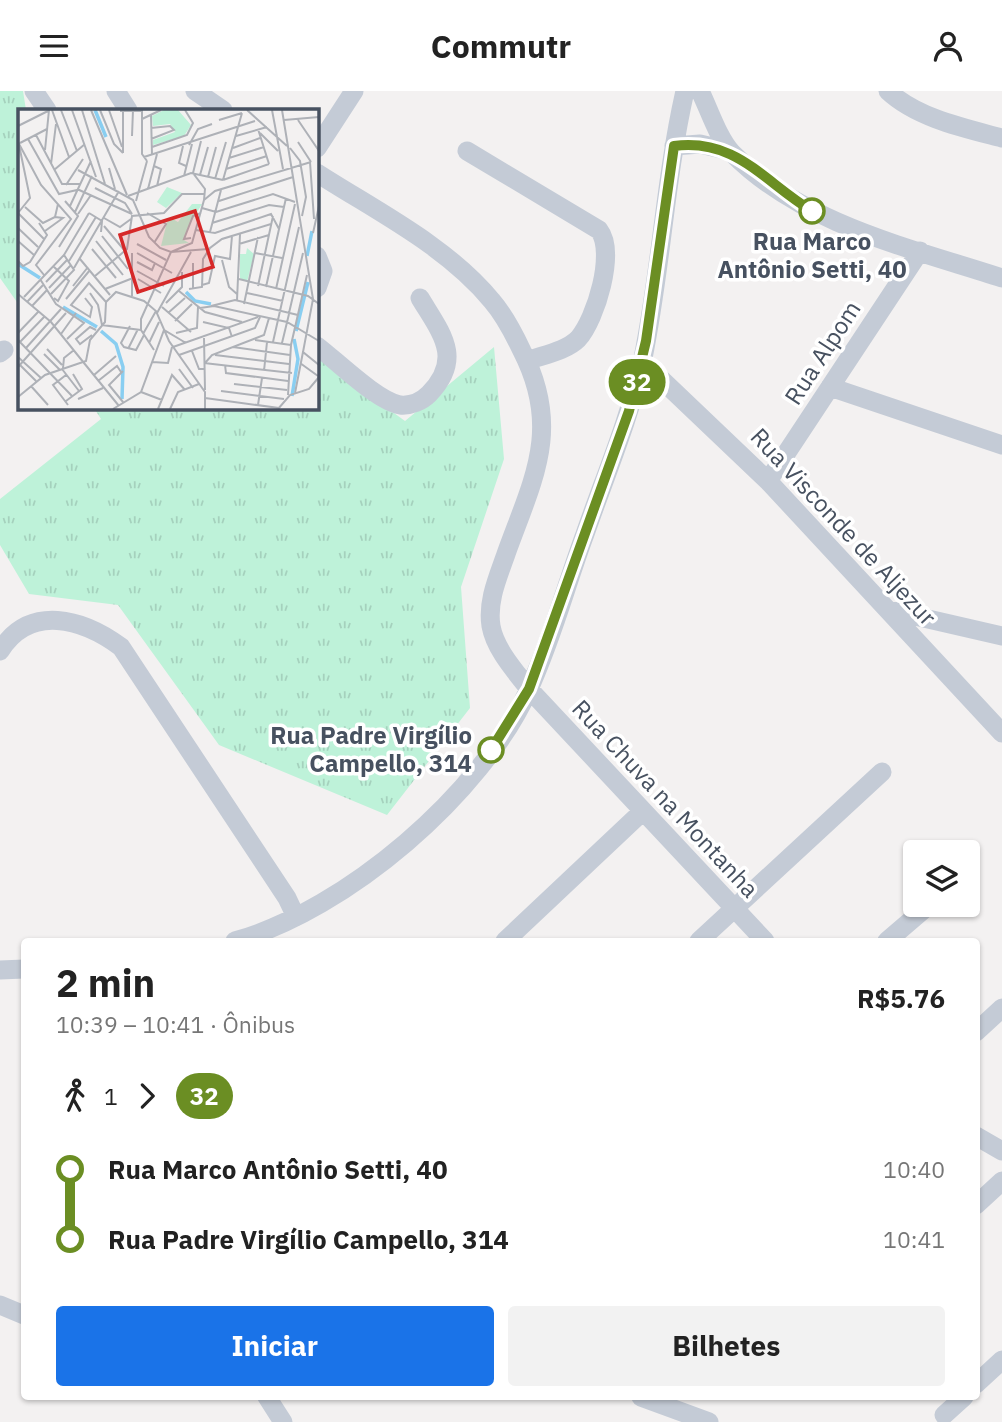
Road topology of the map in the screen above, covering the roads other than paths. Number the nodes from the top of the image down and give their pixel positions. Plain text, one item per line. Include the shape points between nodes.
1 (34, 91) edge
2 (116, 91) edge
3 (354, 91) edge
4 (685, 91) edge
5 (700, 91) edge
6 (888, 91) edge
7 (202, 93) edge
8 (46, 109) edge
9 (127, 109) edge
10 (222, 109) edge
11 (1002, 138) edge
12 (318, 146) edge
13 (674, 146) junction
14 (467, 151) dead end
15 (730, 151) junction
16 (318, 174) edge
17 (920, 251) junction
18 (318, 258) edge
19 (1002, 278) edge
20 (318, 285) edge
21 (420, 298) dead end
22 (318, 347) edge
23 (527, 361) junction
24 (642, 361) junction
25 (831, 387) junction
26 (1002, 445) edge
27 (768, 481) junction
28 (889, 610) junction
29 (1002, 636) edge
30 (0, 651) edge
31 (529, 689) junction
32 (1002, 733) edge
33 (882, 772) dead end
34 (643, 811) junction
35 (735, 909) junction
36 (296, 917) junction
37 (915, 917) edge
38 (248, 938) edge
39 (508, 938) edge
40 (702, 938) edge
41 (762, 938) edge
42 (890, 938) edge
43 (21, 969) edge
44 (0, 970) edge
45 (1002, 1008) edge
46 (980, 1028) edge
47 (980, 1138) edge
48 (1002, 1151) edge
49 (1002, 1181) edge
50 (980, 1201) edge
51 (0, 1305) edge
52 (21, 1314) edge
53 (1002, 1360) edge
54 (980, 1380) edge
55 (269, 1400) edge
56 (649, 1400) edge
57 (961, 1400) edge
58 (944, 1415) dead end
59 (283, 1422) edge
60 (709, 1422) edge

1 - 8 street
2 - 9 street
3 - 12 street
4 - 13 street
5 - 15 street
6 - 11 street via 927,115
7 - 10 street
13 - 15 street via 700,144
13 - 24 street
14 - 23 street via 599,230 605,238 607,259 584,331 576,341
15 - 17 street via 785,195 816,213
16 - 23 street, Rua Chuva na Montanha via 430,246 474,281 505,318
17 - 19 street
17 - 25 street, Rua Alpom
18 - 20 street via 323,271
21 - 22 street via 446,341 448,353 438,385 424,399 409,405 390,401
23 - 31 street, Rua Chuva na Montanha via 543,407 539,460 492,594 490,614 500,649
24 - 27 street, Rua Visconde de Aljezur
24 - 31 street via 629,411
25 - 26 street
25 - 27 street, Rua Alpom
27 - 28 street, Rua Visconde de Aljezur
28 - 29 street
28 - 32 street, Rua Visconde de Aljezur
30 - 36 street via 9,637 44,621 84,624 121,647
31 - 34 street, Rua Chuva na Montanha
31 - 36 street via 478,767 440,811 406,844 346,889
33 - 35 street
34 - 35 street, Rua Chuva na Montanha
34 - 39 street
35 - 40 street
35 - 41 street, Rua Chuva na Montanha
36 - 38 street
37 - 42 street
43 - 44 street
45 - 46 street
47 - 48 street
49 - 50 street
51 - 52 street
53 - 54 street
55 - 59 street
56 - 60 street
57 - 58 street

